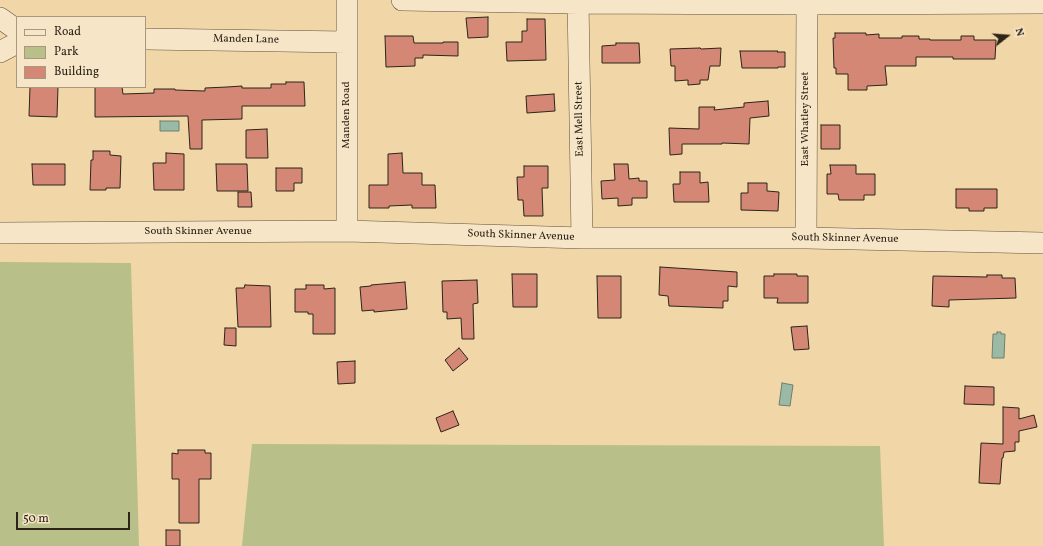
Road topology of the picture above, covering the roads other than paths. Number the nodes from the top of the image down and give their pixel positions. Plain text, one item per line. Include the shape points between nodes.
1 (347, 0) edge
2 (402, 0) edge
3 (1021, 1) edge
4 (578, 2) edge
5 (807, 2) edge
6 (1043, 2) edge
7 (0, 18) edge
8 (16, 29) edge
9 (146, 39) edge
10 (346, 42) junction
11 (16, 44) edge
12 (0, 52) edge
13 (347, 231) junction
14 (0, 233) edge
15 (582, 238) junction
16 (806, 238) junction
17 (1043, 243) edge

1 - 10 street, Manden Road
2 - 4 street
3 - 5 street
3 - 6 street
4 - 5 street
4 - 15 street, East Mell Street
5 - 16 street, East Whatley Street
7 - 8 street
9 - 10 street, Manden Lane
10 - 13 street, Manden Road
11 - 12 street
13 - 14 street, South Skinner Avenue
13 - 15 street, South Skinner Avenue
15 - 16 street, South Skinner Avenue
16 - 17 street, South Skinner Avenue

